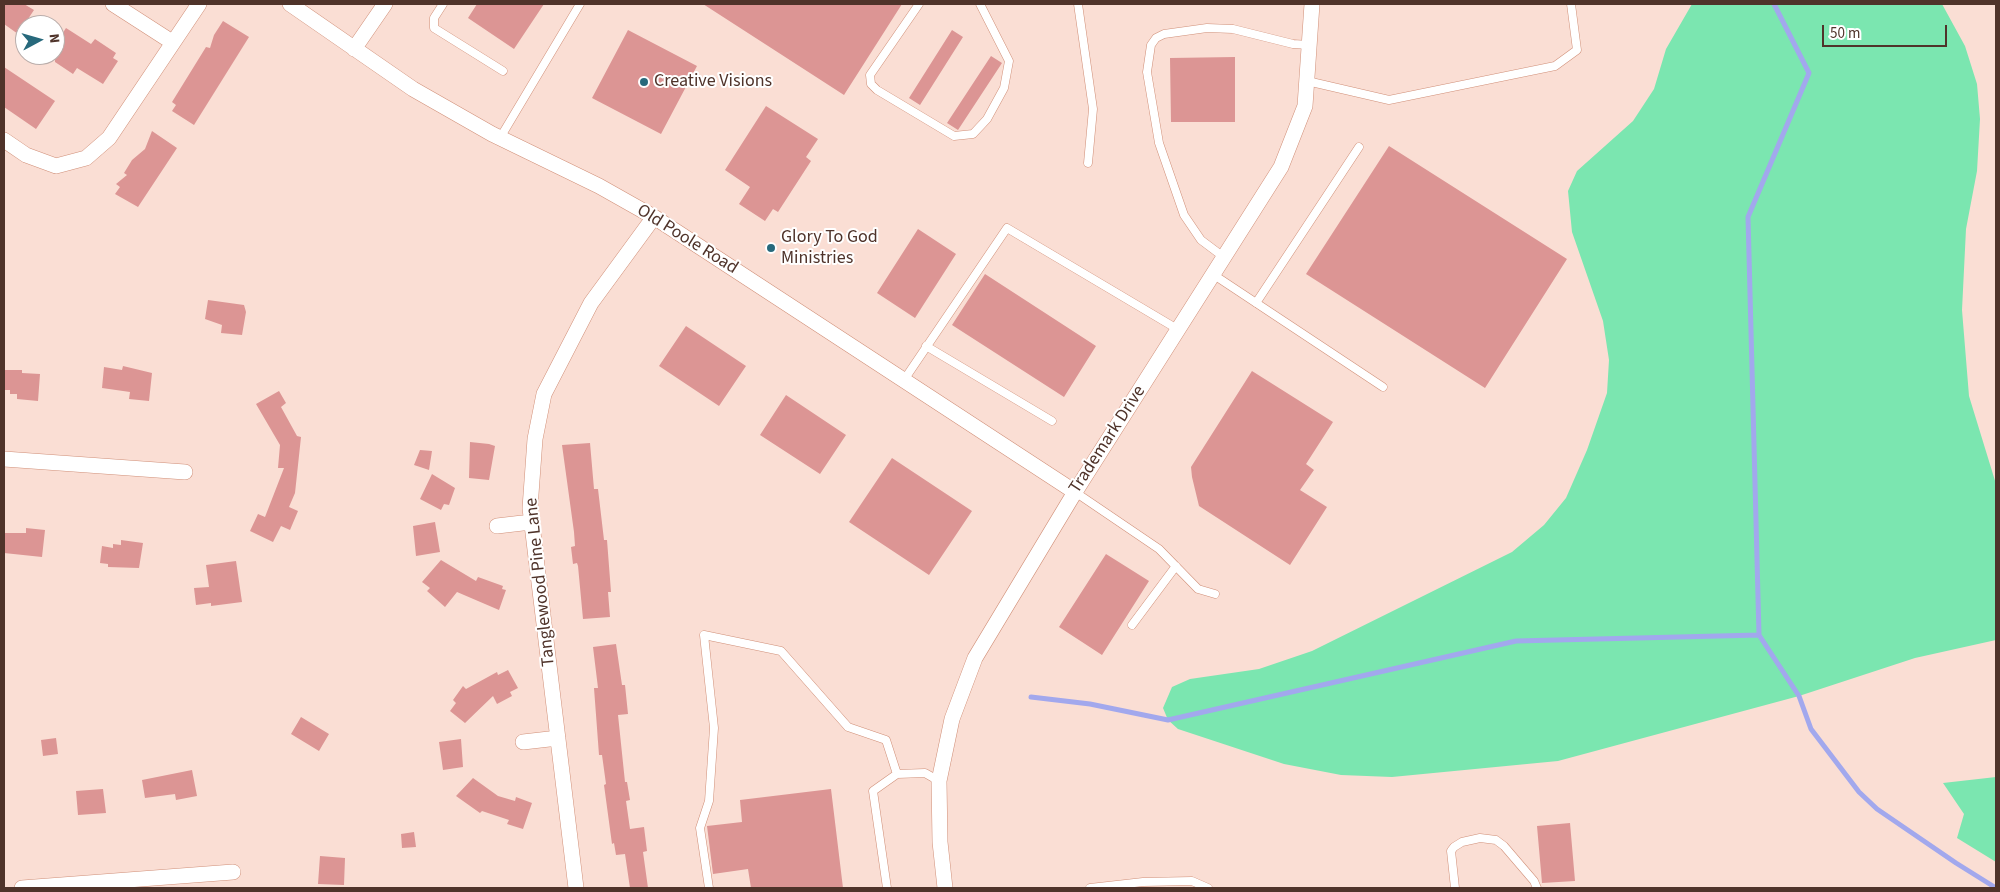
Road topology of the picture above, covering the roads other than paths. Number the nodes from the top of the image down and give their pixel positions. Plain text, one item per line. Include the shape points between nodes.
1 (113, 4) edge
2 (199, 4) edge
3 (290, 4) edge
4 (385, 4) edge
5 (443, 4) edge
6 (580, 4) edge
7 (919, 4) edge
8 (980, 4) edge
9 (1078, 4) edge
10 (1312, 4) edge
11 (1572, 4) edge
12 (172, 42) junction
13 (1309, 45) junction
14 (354, 49) junction
15 (503, 71) dead end
16 (1307, 80) junction
17 (500, 138) junction
18 (4, 140) edge
19 (1359, 147) dead end
20 (1088, 163) dead end
21 (654, 217) junction
22 (1225, 258) junction
23 (1214, 275) junction
24 (1256, 303) junction
25 (1179, 330) junction
26 (926, 346) junction
27 (904, 380) junction
28 (1383, 387) dead end
29 (1052, 421) dead end
30 (4, 459) edge
31 (185, 472) dead end
32 (1075, 492) junction
33 (531, 522) junction
34 (497, 526) dead end
35 (1176, 566) junction
36 (1215, 594) dead end
37 (1132, 625) dead end
38 (558, 738) junction
39 (523, 742) dead end
40 (897, 774) junction
41 (939, 781) junction
42 (232, 872) dead end
43 (22, 888) edge
44 (576, 888) edge
45 (709, 888) edge
46 (887, 888) edge
47 (945, 888) edge
48 (1090, 888) edge
49 (1208, 888) edge
50 (1455, 888) edge
51 (1537, 888) edge

1 - 12 street
2 - 12 street
3 - 14 street, Old Poole Road
4 - 14 street
5 - 15 lane via 434,18 434,28
6 - 17 lane
7 - 8 lane via 870,75 871,84 954,136 972,134 987,119 1004,88 1009,61
9 - 20 lane via 1093,109
10 - 13 street, Trademark Drive
11 - 16 lane via 1577,50 1555,66 1389,100
12 - 18 street via 109,138 86,158 56,166 26,155
13 - 16 street, Trademark Drive
13 - 22 lane via 1292,44 1233,29 1207,28 1164,34 1152,45 1146,72 1159,143 1184,215 1201,240
14 - 17 street, Old Poole Road via 412,89
16 - 22 street, Trademark Drive via 1305,106 1281,167
17 - 21 street, Old Poole Road
19 - 24 lane
21 - 27 street, Old Poole Road
21 - 33 street, Tanglewood Pine Lane via 591,303 544,394 535,439
22 - 23 street, Trademark Drive
23 - 24 lane
23 - 25 street, Trademark Drive
24 - 28 lane
25 - 26 lane via 1007,228
25 - 32 street, Trademark Drive
26 - 27 lane
26 - 29 lane
27 - 32 street, Old Poole Road
30 - 31 street
32 - 35 lane via 1159,549
32 - 41 street, Trademark Drive via 975,658 952,719
33 - 34 street
33 - 38 street, Tanglewood Pine Lane
35 - 36 lane via 1198,588
35 - 37 lane
38 - 39 street
38 - 44 street, Tanglewood Pine Lane
40 - 41 lane via 925,774
40 - 45 lane via 886,740 848,728 781,651 704,634 714,728 709,801 700,828
40 - 46 lane via 873,791
41 - 47 street, Trademark Drive
42 - 43 street
48 - 49 lane via 1192,880
50 - 51 lane via 1452,850 1462,842 1480,838 1496,840 1504,846

